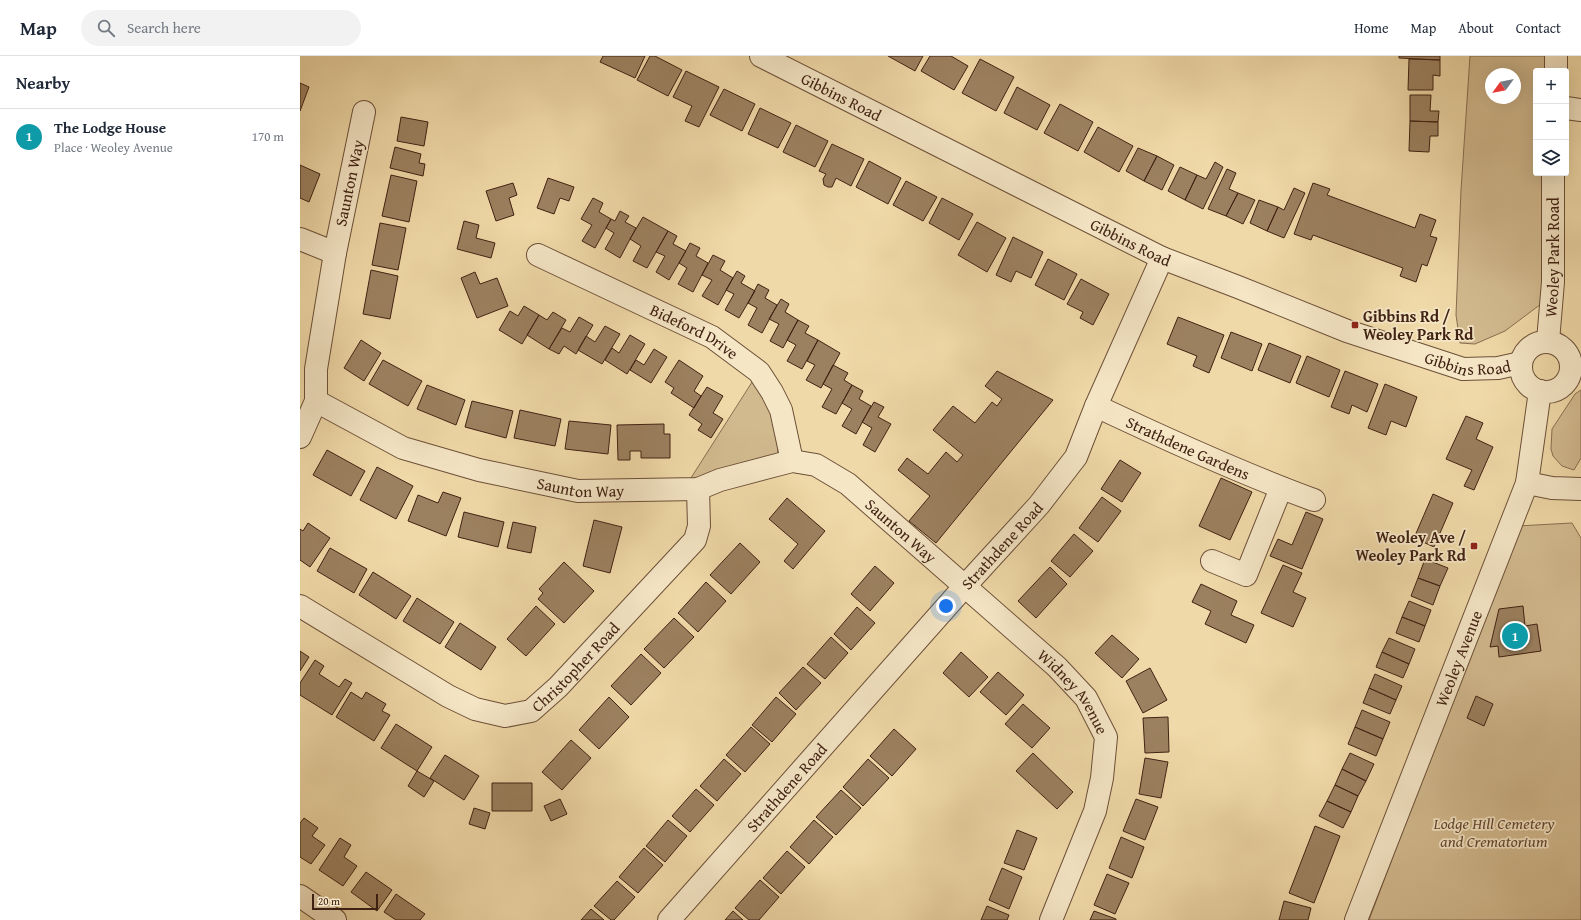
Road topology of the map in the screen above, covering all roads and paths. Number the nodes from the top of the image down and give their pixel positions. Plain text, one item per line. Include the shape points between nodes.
1 (761, 56) edge
2 (1556, 56) edge
3 (1556, 68) edge
4 (1569, 108) edge
5 (1581, 110) edge
6 (364, 112) dead end
7 (1553, 176) edge
8 (300, 239) edge
9 (335, 253) junction
10 (538, 255) dead end
11 (1162, 258) junction
12 (1548, 341) junction
13 (1521, 364) junction
14 (1576, 367) edge
15 (1540, 391) junction
16 (316, 401) junction
17 (1096, 406) junction
18 (300, 437) edge
19 (792, 461) junction
20 (1527, 483) junction
21 (1281, 488) junction
22 (698, 489) junction
23 (1581, 489) edge
24 (1314, 500) dead end
25 (1212, 561) dead end
26 (964, 587) junction
27 (300, 606) edge
28 (300, 896) edge
29 (335, 920) edge
30 (669, 920) edge
31 (1051, 920) edge
32 (1356, 920) edge

1 - 11 street, Gibbins Road
2 - 3 street
4 - 5 street
6 - 9 street, Saunton Way
7 - 12 street, Weoley Park Road via 1553,282
8 - 9 street
9 - 16 street, Saunton Way via 316,369
10 - 19 street, Bideford Drive via 712,337 759,372 781,410
11 - 13 street, Gibbins Road via 1347,331 1464,369
11 - 17 street, Strathdene Road
12 - 13 street via 1533,344 1523,356
12 - 14 street via 1566,352
13 - 15 street via 1523,378 1533,389
14 - 15 street via 1562,386 1548,392
15 - 20 street, Weoley Avenue
16 - 18 street
16 - 22 street, Saunton Way via 403,448 479,470 578,491
17 - 21 street, Strathdene Gardens via 1176,444
17 - 26 street, Strathdene Road via 1076,458 1039,505
19 - 22 street, Saunton Way via 720,480
19 - 26 street, Saunton Way via 816,465 848,484
20 - 23 street via 1552,488
20 - 32 street, Weoley Avenue
21 - 24 street, Strathdene Gardens
21 - 25 street via 1246,575
22 - 27 street, Christopher Road via 699,526 695,540 558,688 531,711 505,716 468,706
26 - 30 street, Strathdene Road
26 - 31 street, Widney Avenue via 1057,668 1086,698 1106,737 1102,778 1095,811
28 - 29 street

